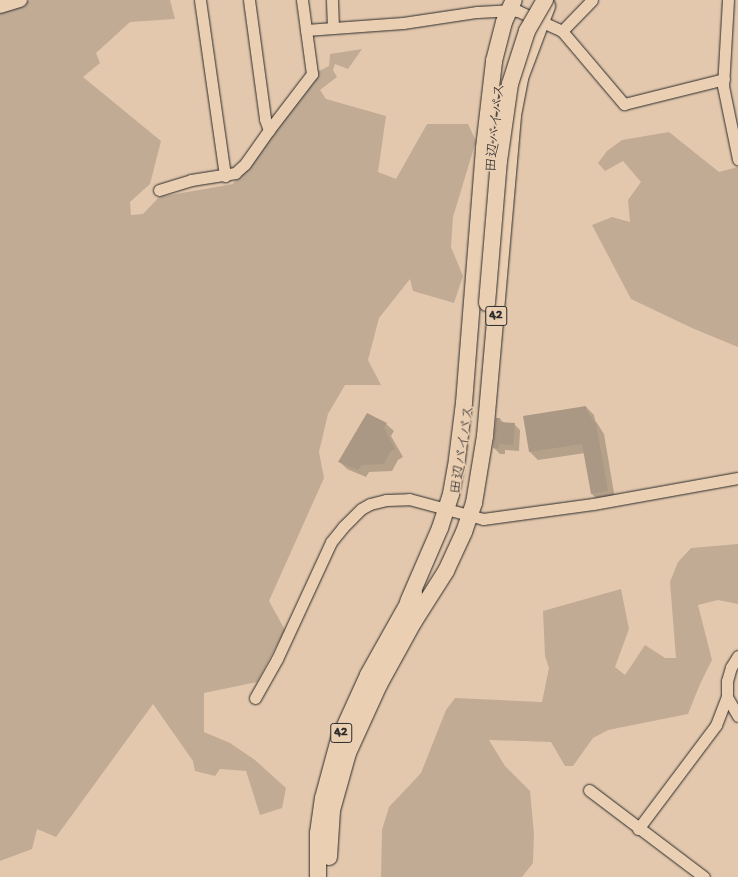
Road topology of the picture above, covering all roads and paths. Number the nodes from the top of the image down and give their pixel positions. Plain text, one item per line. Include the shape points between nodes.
1 (20, 0) edge
2 (200, 0) edge
3 (249, 0) edge
4 (302, 0) edge
5 (332, 0) edge
6 (532, 0) edge
7 (545, 0) edge
8 (550, 0) edge
9 (592, 0) edge
10 (728, 0) edge
11 (512, 5) edge
12 (0, 6) edge
13 (541, 21) junction
14 (333, 28) junction
15 (306, 30) junction
16 (562, 31) junction
17 (724, 79) junction
18 (269, 130) junction
19 (738, 159) edge
20 (225, 176) junction
21 (159, 190) dead end
22 (484, 303) junction
23 (738, 479) edge
24 (458, 513) junction
25 (738, 656) edge
26 (727, 696) junction
27 (255, 698) dead end
28 (738, 716) edge
29 (589, 790) dead end
30 (638, 829) junction
31 (318, 877) edge
32 (329, 877) edge
33 (704, 877) edge

1 - 12 main road
2 - 20 street
3 - 18 street via 265,119
4 - 15 street
5 - 14 street
6 - 22 highway, 田辺バイパス / 42 via 516,32 503,76 498,110
7 - 22 highway, 田辺バイパス / 42, bridge via 527,31 510,84
8 - 13 highway, 42
9 - 16 street
10 - 17 street
11 - 13 street via 518,11
11 - 14 street via 404,23
11 - 24 highway, 42 via 504,22 494,60 484,148 464,403 456,468
13 - 16 street
13 - 24 highway, 42 via 520,78 513,116 485,436 478,483
14 - 15 street
15 - 18 street via 312,74
16 - 17 street via 624,104
17 - 19 street via 723,86
18 - 20 street via 245,164 235,173
20 - 21 street via 191,180
22 - 24 highway, 田辺バイパス / 42
23 - 24 street via 483,519
24 - 27 street via 409,499 386,500 361,509 331,542 277,659
24 - 31 highway, 田辺バイパス / 42 via 368,674 338,739 323,798 318,833
24 - 32 highway, 42 via 446,571 413,623 372,699 348,753 332,810
25 - 26 street via 727,681
26 - 28 street
26 - 30 street via 716,725
29 - 30 street
30 - 33 street

